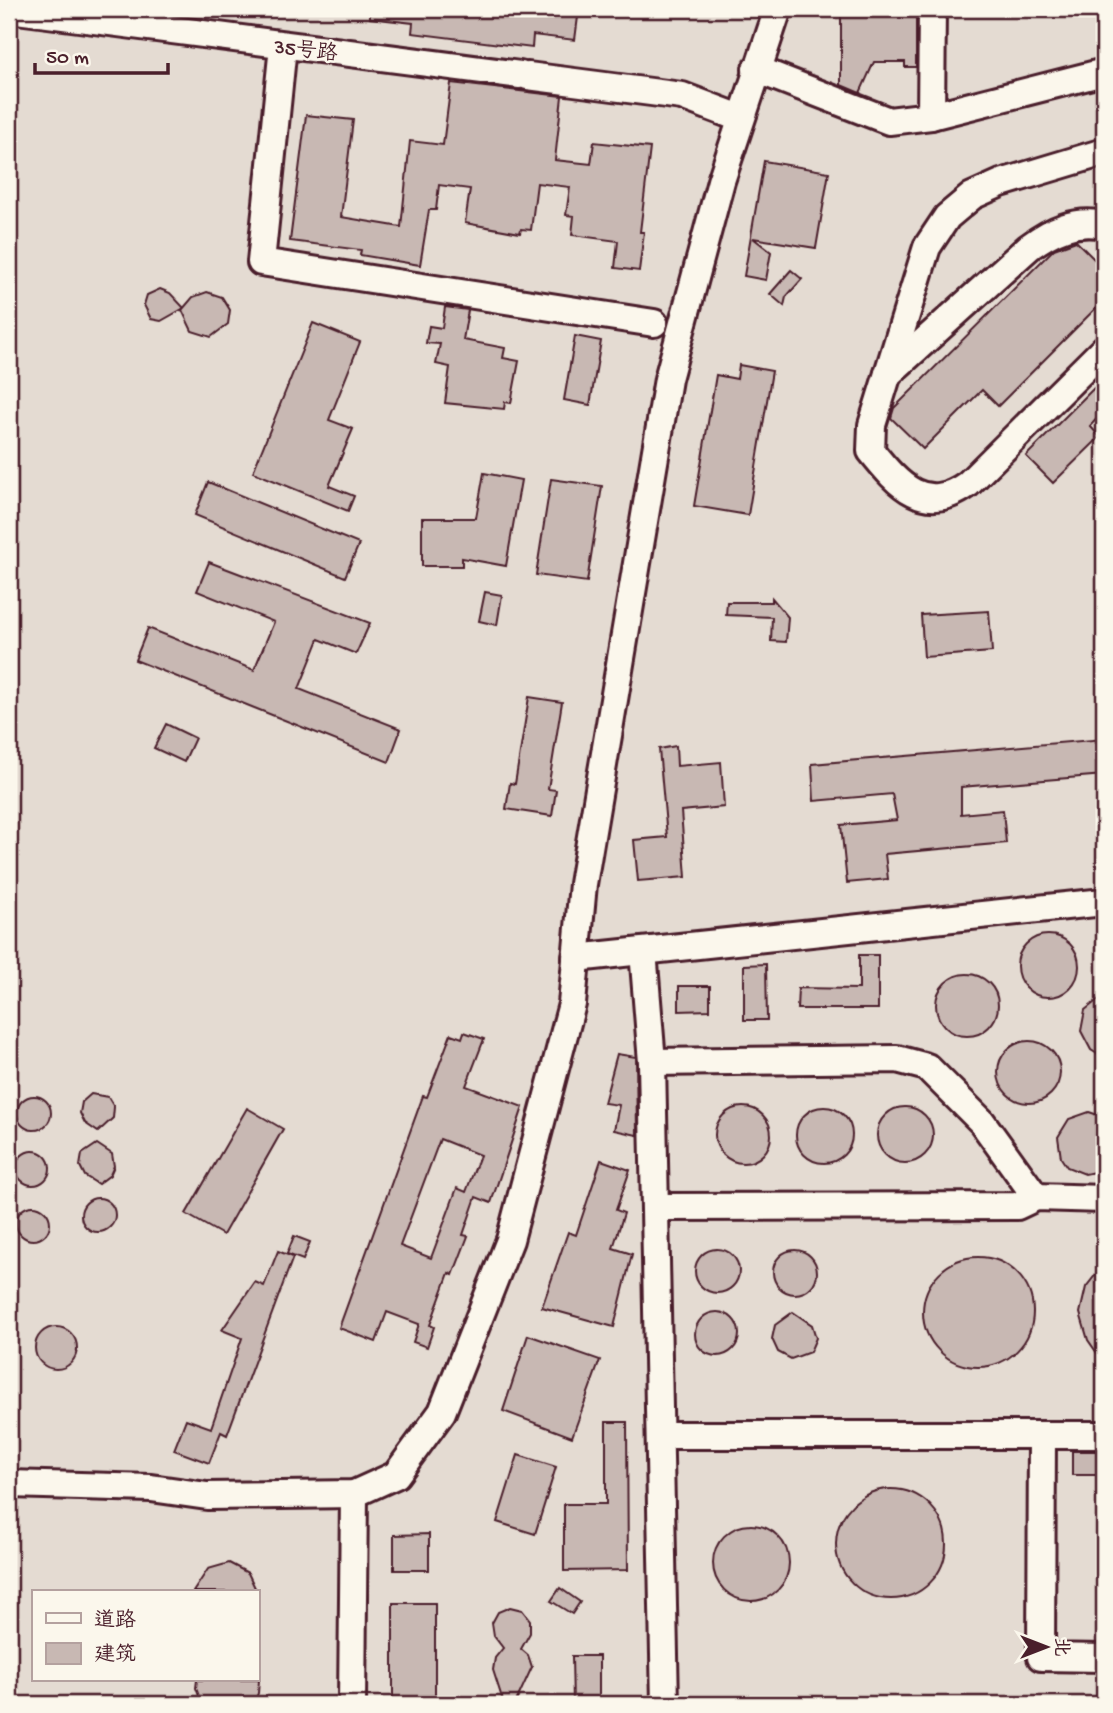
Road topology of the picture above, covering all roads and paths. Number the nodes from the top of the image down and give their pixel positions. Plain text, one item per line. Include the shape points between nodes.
1 (9, 9) edge
2 (778, 9) edge
3 (932, 9) edge
4 (283, 46) junction
5 (756, 69) junction
6 (1104, 72) edge
7 (932, 116) junction
8 (740, 118) junction
9 (1104, 152) edge
10 (1104, 225) edge
11 (654, 323) dead end
12 (1104, 349) edge
13 (888, 374) junction
14 (1104, 902) edge
15 (643, 951) junction
16 (576, 958) junction
17 (652, 1062) junction
18 (1036, 1197) junction
19 (1104, 1199) edge
20 (655, 1207) junction
21 (660, 1435) junction
22 (1104, 1435) edge
23 (1042, 1436) junction
24 (9, 1484) edge
25 (354, 1494) junction
26 (1104, 1658) edge
27 (352, 1704) edge
28 (665, 1704) edge

1 - 4 street, 35号路
2 - 5 street
3 - 7 street
4 - 8 street, 35号路 via 682,96
4 - 11 street via 261,262
5 - 7 street via 889,121
5 - 8 street
6 - 7 street
8 - 16 street via 668,379 583,884
9 - 13 street via 1001,183 972,196 947,217 927,247
10 - 13 street via 1077,223 1052,231
12 - 13 street via 968,484 939,498 922,498 871,451 872,425
14 - 15 street
15 - 16 street
15 - 17 street
16 - 25 street via 572,1004 510,1240 442,1412 396,1475
17 - 18 street via 897,1059 927,1067 982,1122
17 - 20 street
18 - 19 street
18 - 20 street via 1017,1206
20 - 21 street
21 - 23 street
21 - 28 street
22 - 23 street
23 - 26 street via 1041,1657
24 - 25 street via 152,1488 207,1496
25 - 27 street

